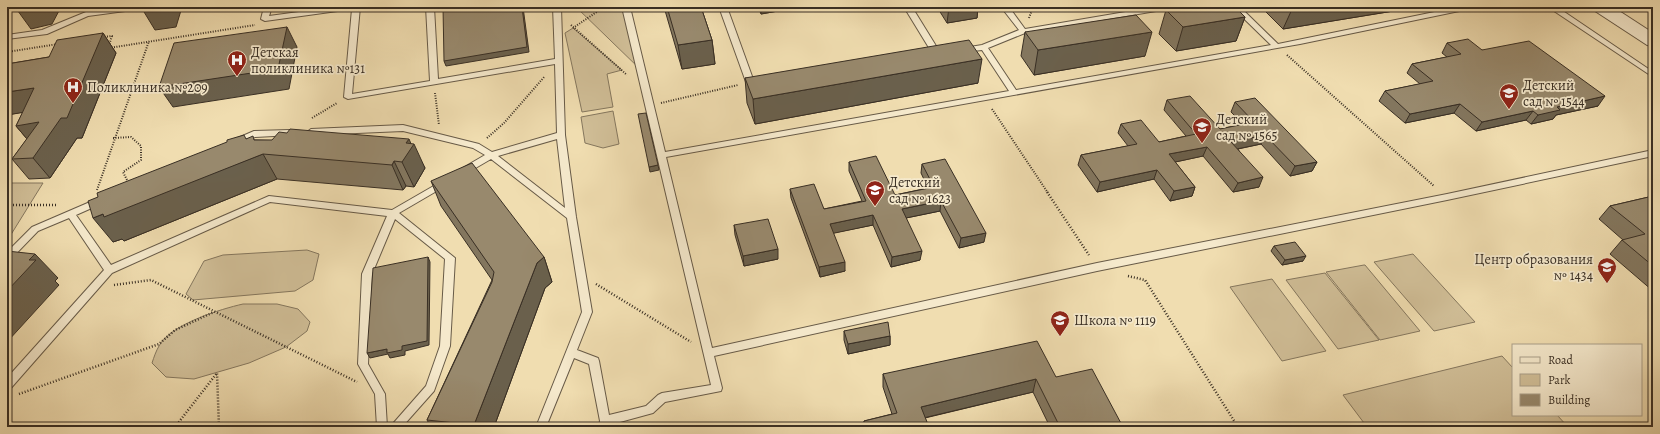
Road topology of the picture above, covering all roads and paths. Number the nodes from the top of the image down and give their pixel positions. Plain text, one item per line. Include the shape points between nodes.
1 (140, 7) edge
2 (268, 7) edge
3 (351, 7) edge
4 (356, 7) edge
5 (430, 7) edge
6 (604, 7) edge
7 (626, 7) edge
8 (723, 7) edge
9 (908, 7) edge
10 (1005, 7) edge
11 (1168, 7) edge
12 (1236, 7) edge
13 (1469, 7) edge
14 (1552, 7) edge
15 (1601, 7) edge
16 (557, 10) edge
17 (265, 19) junction
18 (573, 28) junction
19 (1023, 31) junction
20 (7, 37) edge
21 (97, 38) edge
22 (558, 38) junction
23 (149, 41) junction
24 (1653, 41) edge
25 (59, 44) edge
26 (1276, 46) junction
27 (984, 47) junction
28 (7, 52) edge
29 (558, 61) junction
30 (1653, 75) edge
31 (766, 79) edge
32 (434, 82) junction
33 (750, 82) junction
34 (648, 92) junction
35 (1014, 93) junction
36 (348, 97) junction
37 (651, 105) junction
38 (296, 133) junction
39 (561, 135) junction
40 (113, 138) junction
41 (440, 138) junction
42 (476, 146) junction
43 (225, 147) edge
44 (1653, 153) edge
45 (491, 155) junction
46 (663, 156) junction
47 (131, 187) joint
48 (1447, 197) junction
49 (92, 204) junction
50 (7, 205) edge
51 (61, 205) dead end
52 (393, 213) junction
53 (71, 214) junction
54 (571, 217) junction
55 (7, 258) edge
56 (109, 270) junction
57 (581, 274) junction
58 (93, 288) junction
59 (214, 312) junction
60 (571, 352) junction
61 (708, 353) junction
62 (7, 385) edge
63 (380, 394) junction
64 (14, 396) dead end
65 (604, 424) edge
66 (175, 427) edge
67 (219, 427) edge
68 (382, 427) edge
69 (395, 427) edge
70 (541, 427) edge

1 - 20 lane via 86,14 44,32
2 - 17 lane
3 - 17 lane
4 - 36 lane
5 - 32 lane
6 - 18 path
7 - 34 lane
8 - 33 lane
9 - 27 lane via 941,53
10 - 19 lane
11 - 19 lane
12 - 26 lane
13 - 26 lane
14 - 30 lane
15 - 24 street
16 - 18 path
16 - 22 lane
17 - 23 path via 264,24
18 - 22 path
18 - 34 path
19 - 27 lane
21 - 23 path via 112,36 108,48
22 - 29 lane
23 - 40 path
25 - 28 path
26 - 35 lane
26 - 48 path
27 - 35 lane
29 - 32 lane
29 - 39 lane
29 - 42 path via 504,123
31 - 33 lane
32 - 36 lane
32 - 41 path
33 - 37 path
34 - 37 lane
35 - 46 lane
36 - 38 path
37 - 46 lane
38 - 41 lane via 403,128
38 - 43 lane via 254,134
39 - 45 lane
39 - 54 lane
40 - 47 path via 131,137 141,146 141,160 123,172
40 - 49 path
41 - 42 lane
42 - 45 lane
44 - 48 lane
45 - 52 lane
45 - 54 lane
46 - 61 lane
47 - 49 lane
48 - 61 lane via 1097,267
49 - 53 lane
50 - 51 path
52 - 56 lane via 269,199
52 - 63 lane via 367,274 364,364
52 - 69 lane via 450,258 445,346 430,388
53 - 55 lane via 35,229
53 - 56 lane
54 - 57 lane
56 - 58 lane
57 - 60 lane via 587,312
57 - 61 path
58 - 59 path via 152,280
58 - 62 lane
59 - 63 path
59 - 64 path via 175,330 159,344
60 - 65 lane via 594,361
60 - 70 lane
61 - 65 lane via 717,388 662,398 649,410
63 - 68 lane
66 - 67 path via 217,373

